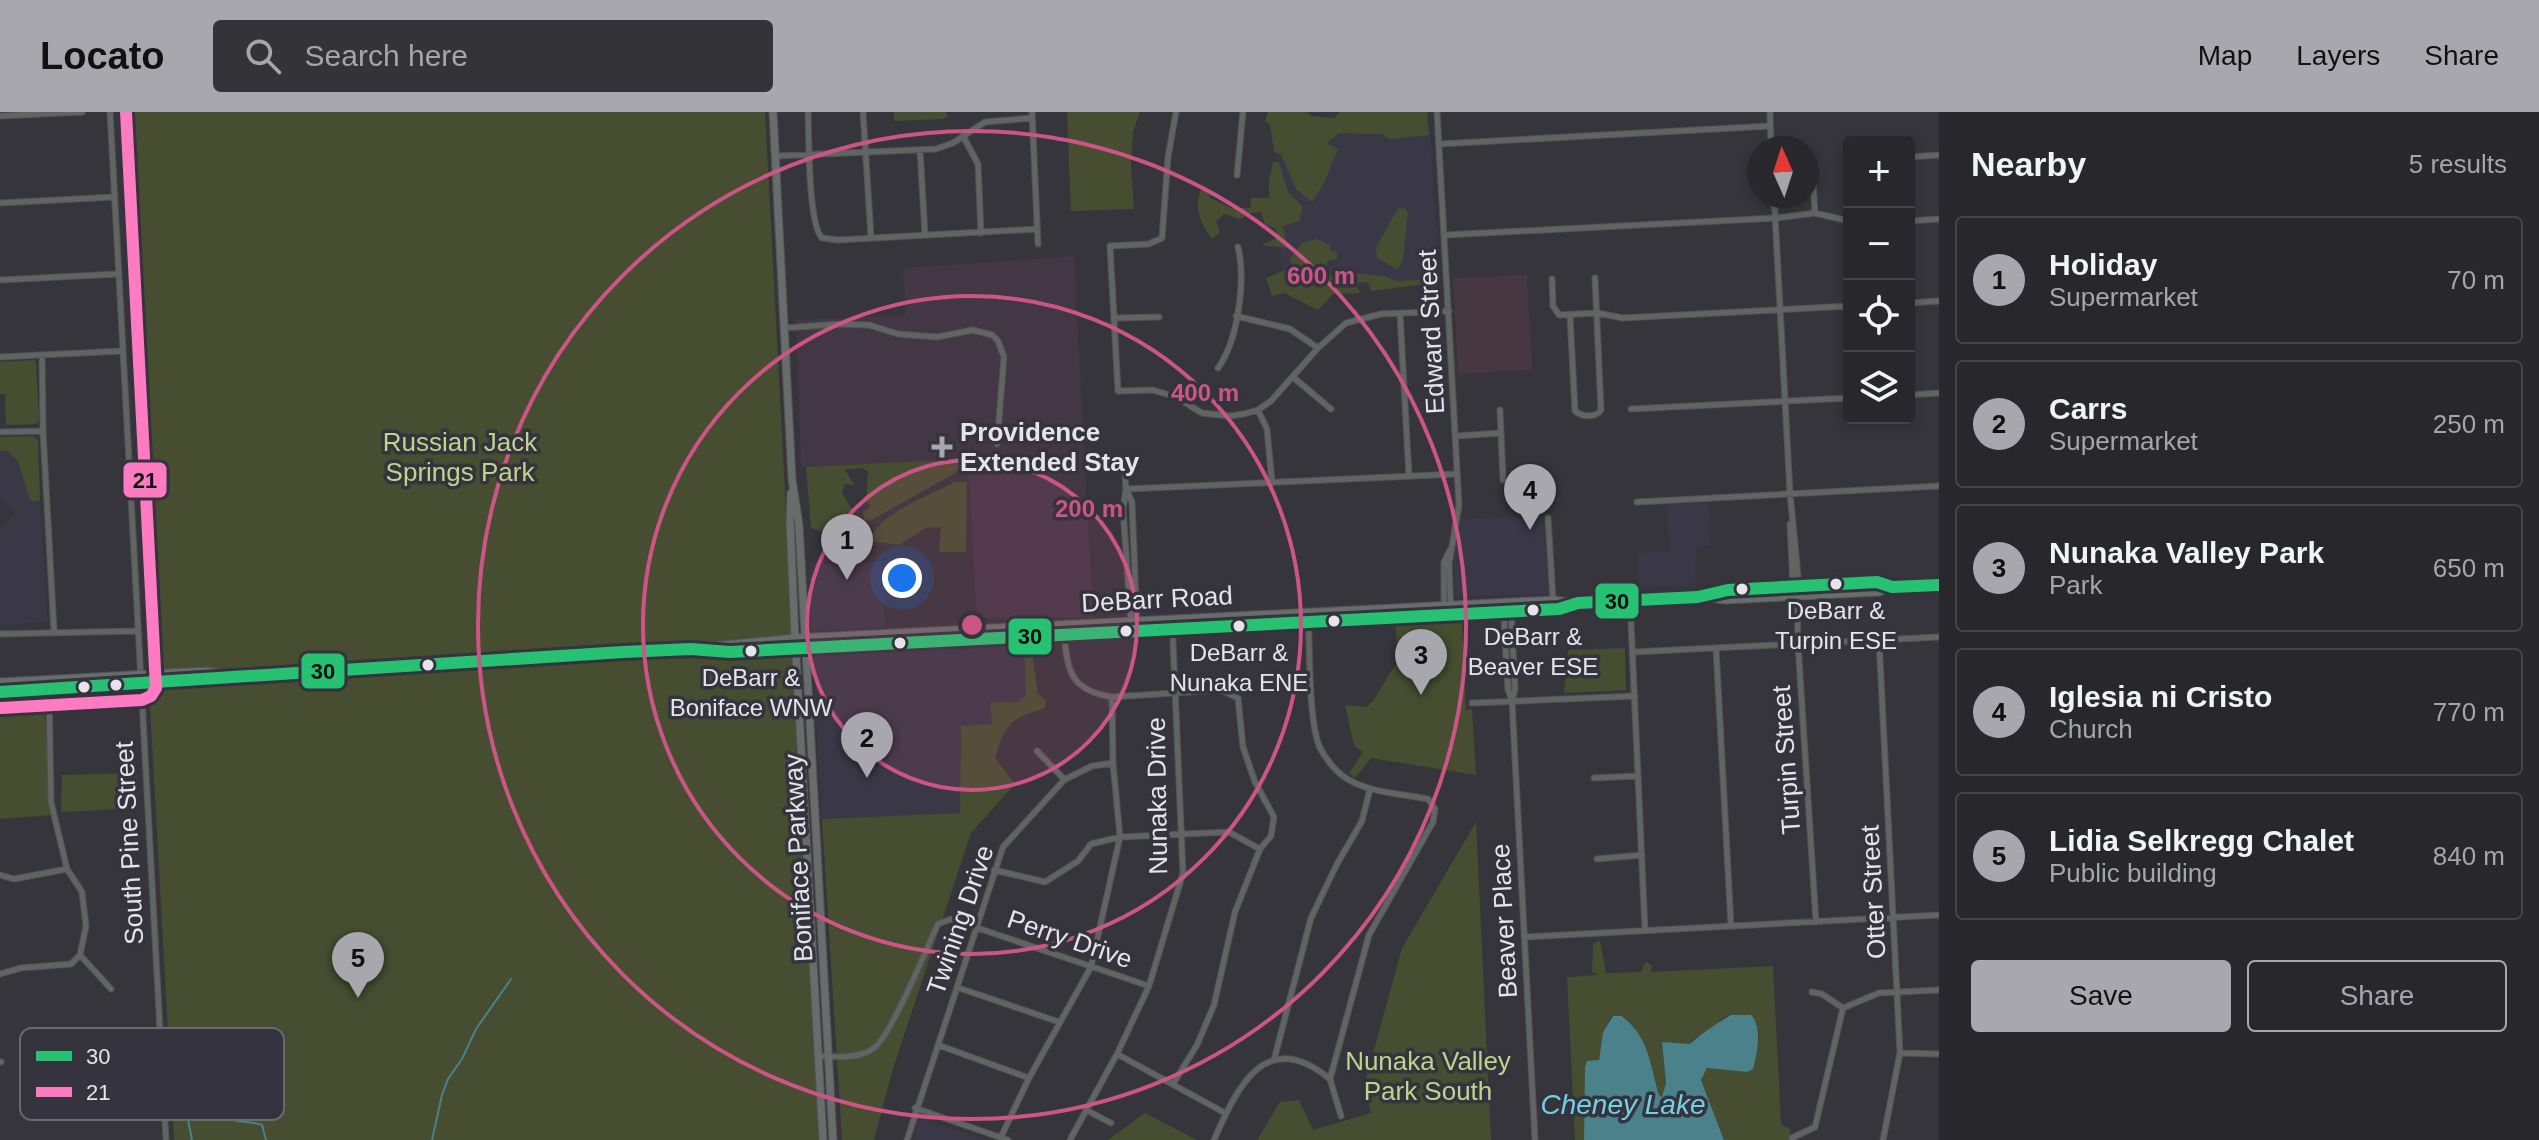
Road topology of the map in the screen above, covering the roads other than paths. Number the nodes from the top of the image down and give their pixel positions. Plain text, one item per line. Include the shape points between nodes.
1 (82, 112) edge
2 (110, 112) edge
3 (773, 112) edge
4 (808, 112) edge
5 (863, 112) edge
6 (1176, 112) edge
7 (1243, 112) edge
8 (1437, 112) edge
9 (1770, 112) edge
10 (1032, 115) edge
11 (0, 116) edge
12 (1770, 126) junction
13 (963, 136) junction
14 (1770, 136) edge
15 (1439, 144) junction
16 (920, 150) junction
17 (865, 152) junction
18 (811, 155) junction
19 (1939, 155) edge
20 (776, 156) junction
21 (1915, 157) edge
22 (1237, 175) dead end
23 (114, 197) junction
24 (0, 203) edge
25 (1775, 208) edge
26 (1815, 208) edge
27 (1815, 213) junction
28 (1776, 218) junction
29 (1939, 219) edge
30 (1843, 220) edge
31 (1915, 221) edge
32 (1037, 229) junction
33 (981, 233) junction
34 (925, 235) junction
35 (1445, 235) junction
36 (871, 237) junction
37 (1038, 244) dead end
38 (1238, 247) dead end
39 (118, 274) junction
40 (1595, 278) dead end
41 (1552, 279) dead end
42 (0, 280) edge
43 (1939, 301) edge
44 (1915, 303) edge
45 (1843, 306) edge
46 (1781, 310) junction
47 (1449, 311) junction
48 (1597, 313) junction
49 (1400, 314) junction
50 (1570, 315) junction
51 (1236, 316) junction
52 (1159, 317) dead end
53 (1116, 318) junction
54 (784, 328) junction
55 (1318, 348) junction
56 (122, 351) junction
57 (42, 355) junction
58 (0, 357) edge
59 (1218, 368) dead end
60 (1294, 378) junction
61 (1939, 393) edge
62 (1915, 395) edge
63 (1843, 398) edge
64 (1786, 402) junction
65 (1331, 409) dead end
66 (1631, 409) dead end
67 (1258, 410) junction
68 (1500, 410) dead end
69 (43, 431) junction
70 (0, 432) edge
71 (1501, 433) junction
72 (1456, 436) junction
73 (997, 444) dead end
74 (1124, 460) dead end
75 (1457, 474) junction
76 (1409, 476) junction
77 (792, 479) junction
78 (1503, 480) dead end
79 (1272, 483) junction
80 (1939, 486) edge
81 (1126, 489) junction
82 (1790, 493) junction
83 (1637, 502) dead end
84 (1548, 518) dead end
85 (1939, 585) edge
86 (1796, 586) junction
87 (1892, 587) junction
88 (1797, 596) junction
89 (1698, 597) junction
90 (1553, 600) junction
91 (1630, 601) junction
92 (1506, 602) junction
93 (1578, 603) junction
94 (1447, 605) junction
95 (1308, 611) junction
96 (1507, 612) junction
97 (1448, 615) junction
98 (1172, 619) junction
99 (1309, 622) junction
100 (1134, 623) junction
101 (1049, 625) junction
102 (1172, 629) junction
103 (1150, 630) junction
104 (54, 631) junction
105 (137, 631) junction
106 (0, 634) edge
107 (1064, 635) junction
108 (1939, 637) edge
109 (795, 638) junction
110 (806, 638) junction
111 (987, 639) junction
112 (1879, 640) junction
113 (1798, 644) junction
114 (796, 648) junction
115 (806, 648) junction
116 (1716, 648) junction
117 (691, 649) junction
118 (1633, 652) junction
119 (140, 675) junction
120 (240, 675) junction
121 (49, 680) junction
122 (0, 682) edge
123 (140, 684) junction
124 (49, 689) junction
125 (0, 692) edge
126 (1174, 692) junction
127 (1635, 696) junction
128 (1112, 697) junction
129 (1512, 701) junction
130 (1472, 703) dead end
131 (1037, 751) dead end
132 (1113, 763) junction
133 (1638, 776) junction
134 (1594, 778) dead end
135 (1064, 780) junction
136 (1370, 789) junction
137 (1183, 833) junction
138 (1120, 837) junction
139 (1260, 849) junction
140 (1642, 855) junction
141 (1597, 859) dead end
142 (67, 869) junction
143 (994, 870) junction
144 (0, 875) edge
145 (1939, 915) edge
146 (1894, 918) junction
147 (1816, 922) junction
148 (1731, 926) junction
149 (974, 928) junction
150 (1645, 930) junction
151 (1525, 937) junction
152 (80, 955) junction
153 (1091, 967) junction
154 (0, 974) edge
155 (1149, 986) junction
156 (959, 988) junction
157 (111, 989) dead end
158 (1939, 990) edge
159 (1812, 992) dead end
160 (1899, 992) junction
161 (1843, 1008) junction
162 (1059, 1022) junction
163 (160, 1028) edge
164 (938, 1045) junction
165 (1900, 1053) junction
166 (1117, 1054) junction
167 (1939, 1054) edge
168 (818, 1056) junction
169 (829, 1056) junction
170 (1274, 1060) junction
171 (1029, 1078) junction
172 (1330, 1079) junction
173 (1173, 1084) junction
174 (915, 1108) junction
175 (1086, 1110) junction
176 (1226, 1114) junction
177 (1341, 1116) dead end
178 (165, 1120) edge
179 (1111, 1123) dead end
180 (1001, 1137) junction
181 (1792, 1138) dead end
182 (166, 1140) edge
183 (823, 1140) edge
184 (833, 1140) edge
185 (907, 1140) edge
186 (1008, 1140) edge
187 (1070, 1140) edge
188 (1214, 1140) edge
189 (1535, 1140) edge
190 (1883, 1140) edge

1 - 11 street
2 - 23 street, South Pine Street
3 - 20 main road, Boniface Parkway
4 - 18 street
5 - 17 street
6 - 53 street via 1162,238 1110,246
7 - 22 street
8 - 15 street, Edward Street
9 - 12 street
10 - 13 street via 985,122
10 - 32 street
12 - 14 street
12 - 15 street
13 - 16 street
13 - 33 street via 978,164
15 - 35 street, Edward Street
16 - 17 street
16 - 34 street
17 - 18 street
17 - 36 street
18 - 20 street
18 - 36 street via 818,234 827,240
19 - 21 street
20 - 54 main road, Boniface Parkway
23 - 24 street
23 - 39 street, South Pine Street
25 - 28 street, Turpin Street
26 - 27 street
27 - 28 street
27 - 30 street
28 - 35 street
28 - 46 street, Turpin Street
29 - 31 street
32 - 33 street
32 - 37 street
33 - 34 street
34 - 36 street
35 - 47 street, Edward Street
38 - 51 street via 1241,284
39 - 42 street
39 - 56 street, South Pine Street
40 - 48 street
41 - 50 street via 1554,311
43 - 44 street
45 - 46 street
46 - 48 street via 1623,318
46 - 64 street, Turpin Street
47 - 49 street
47 - 72 street, Edward Street
48 - 50 street
48 - 50 street via 1601,410 1595,415 1575,411
49 - 55 street via 1346,323
49 - 76 street
51 - 55 street via 1290,329
51 - 59 street
52 - 53 street
53 - 67 street via 1118,391 1164,392 1215,416
54 - 73 street via 869,325 898,334 937,337 973,330 992,335 1004,357
54 - 77 main road, Boniface Parkway
55 - 60 street
56 - 57 street
56 - 105 street, South Pine Street
57 - 58 street
57 - 69 street
60 - 65 street
60 - 67 street
61 - 62 street
63 - 64 street
64 - 66 street
64 - 82 street, Turpin Street
67 - 79 street via 1267,429
68 - 71 street
69 - 70 street
69 - 104 street
71 - 72 street
71 - 78 street
72 - 75 street, Edward Street
74 - 81 street
75 - 76 street
75 - 94 street, Edward Street via 1459,505
76 - 79 street
77 - 109 main road, Boniface Parkway
77 - 110 main road, Boniface Parkway
79 - 81 street
80 - 82 street
81 - 100 street via 1132,502
82 - 83 street
82 - 86 street, Turpin Street
84 - 90 street
85 - 87 main road, DeBarr Road
86 - 87 main road, DeBarr Road via 1877,582
86 - 88 street, Turpin Street
86 - 89 main road, DeBarr Road
87 - 88 main road, DeBarr Road
88 - 89 main road, DeBarr Road
88 - 113 street, Turpin Street
89 - 91 main road, DeBarr Road
90 - 92 main road, DeBarr Road
90 - 93 main road, DeBarr Road
91 - 93 main road, DeBarr Road
91 - 118 street
92 - 94 main road, DeBarr Road
92 - 96 street, Beaver Place
93 - 96 main road, DeBarr Road
94 - 95 main road, DeBarr Road
94 - 97 street, Edward Street
95 - 98 main road, DeBarr Road
95 - 99 street
96 - 97 main road, DeBarr Road
96 - 129 street, Beaver Place
97 - 99 main road, DeBarr Road
98 - 100 main road, DeBarr Road
98 - 102 street, Nunaka Drive
99 - 102 main road, DeBarr Road
99 - 136 street via 1319,746 1332,767
100 - 101 main road, DeBarr Road
100 - 103 street
100 - 107 street
101 - 110 main road, DeBarr Road
101 - 111 main road
102 - 103 main road, DeBarr Road
102 - 126 street, Nunaka Drive
103 - 107 main road, DeBarr Road
104 - 105 street
104 - 106 street
105 - 119 street, South Pine Street
107 - 111 main road, DeBarr Road
107 - 128 street via 1070,674 1094,694
108 - 112 street
109 - 110 main road, DeBarr Road
109 - 114 main road, Boniface Parkway
109 - 117 main road, DeBarr Road
110 - 115 main road, Boniface Parkway
111 - 115 main road, DeBarr Road
112 - 113 street
112 - 146 street, Otter Street
113 - 116 street
113 - 147 street, Turpin Street
114 - 115 main road, DeBarr Road
114 - 117 main road, DeBarr Road
114 - 168 main road, Boniface Parkway
115 - 169 main road, Boniface Parkway
116 - 118 street
116 - 148 street
117 - 120 main road, DeBarr Road
118 - 127 street
119 - 120 main road, DeBarr Road
119 - 121 main road, DeBarr Road
119 - 123 street, South Pine Street
120 - 123 main road, DeBarr Road
121 - 122 main road, DeBarr Road
121 - 124 street
123 - 124 main road, DeBarr Road
123 - 163 street, South Pine Street
124 - 125 main road, DeBarr Road
124 - 142 street via 51,802
126 - 128 street
126 - 137 street, Nunaka Drive
126 - 139 street via 1229,692 1238,698 1243,747 1274,817 1271,836
127 - 129 street
127 - 133 street
128 - 132 street
129 - 130 street
129 - 151 street, Beaver Place
131 - 135 street
132 - 135 street, Twining Drive via 1092,766
132 - 138 street
133 - 134 street
133 - 140 street
135 - 143 street, Twining Drive via 1003,847
136 - 170 street via 1362,821 1311,918
136 - 172 street via 1428,799 1435,815 1369,935
137 - 138 street
137 - 139 street via 1229,832
137 - 155 street, Nunaka Drive via 1183,873
138 - 143 street via 1091,844 1078,861 1045,882
138 - 153 street
139 - 173 street via 1235,912 1214,1005
140 - 141 street
140 - 150 street
142 - 144 street via 14,879
142 - 152 street via 82,892 86,926
143 - 149 street, Twining Drive
145 - 146 street
146 - 147 street
146 - 160 street, Otter Street
147 - 148 street
148 - 150 street
149 - 153 street, Perry Drive
149 - 156 street, Twining Drive
149 - 169 street, Perry Drive via 951,919 938,924 875,1048
150 - 151 street
151 - 189 street, Beaver Place
152 - 154 street via 71,964
152 - 157 street
153 - 155 street, Perry Drive
153 - 162 street
155 - 166 street, Nunaka Drive
156 - 162 street
156 - 164 street, Twining Drive
158 - 160 street
159 - 161 street
160 - 161 street via 1879,993
160 - 165 street, Otter Street
161 - 181 street via 1815,1127
162 - 171 street
164 - 171 street
164 - 174 street, Twining Drive
165 - 167 street
165 - 190 street, Otter Street
166 - 173 street
166 - 175 street, Nunaka Drive
168 - 169 street, Perry Drive
168 - 183 main road, Boniface Parkway
169 - 184 main road, Boniface Parkway
170 - 172 street via 1304,1061
170 - 176 street via 1254,1070
171 - 180 street
172 - 177 street
173 - 176 street
174 - 180 street
174 - 185 street, Twining Drive
175 - 179 street
175 - 187 street, Nunaka Drive
176 - 188 street
178 - 182 street, South Pine Street
180 - 186 street

